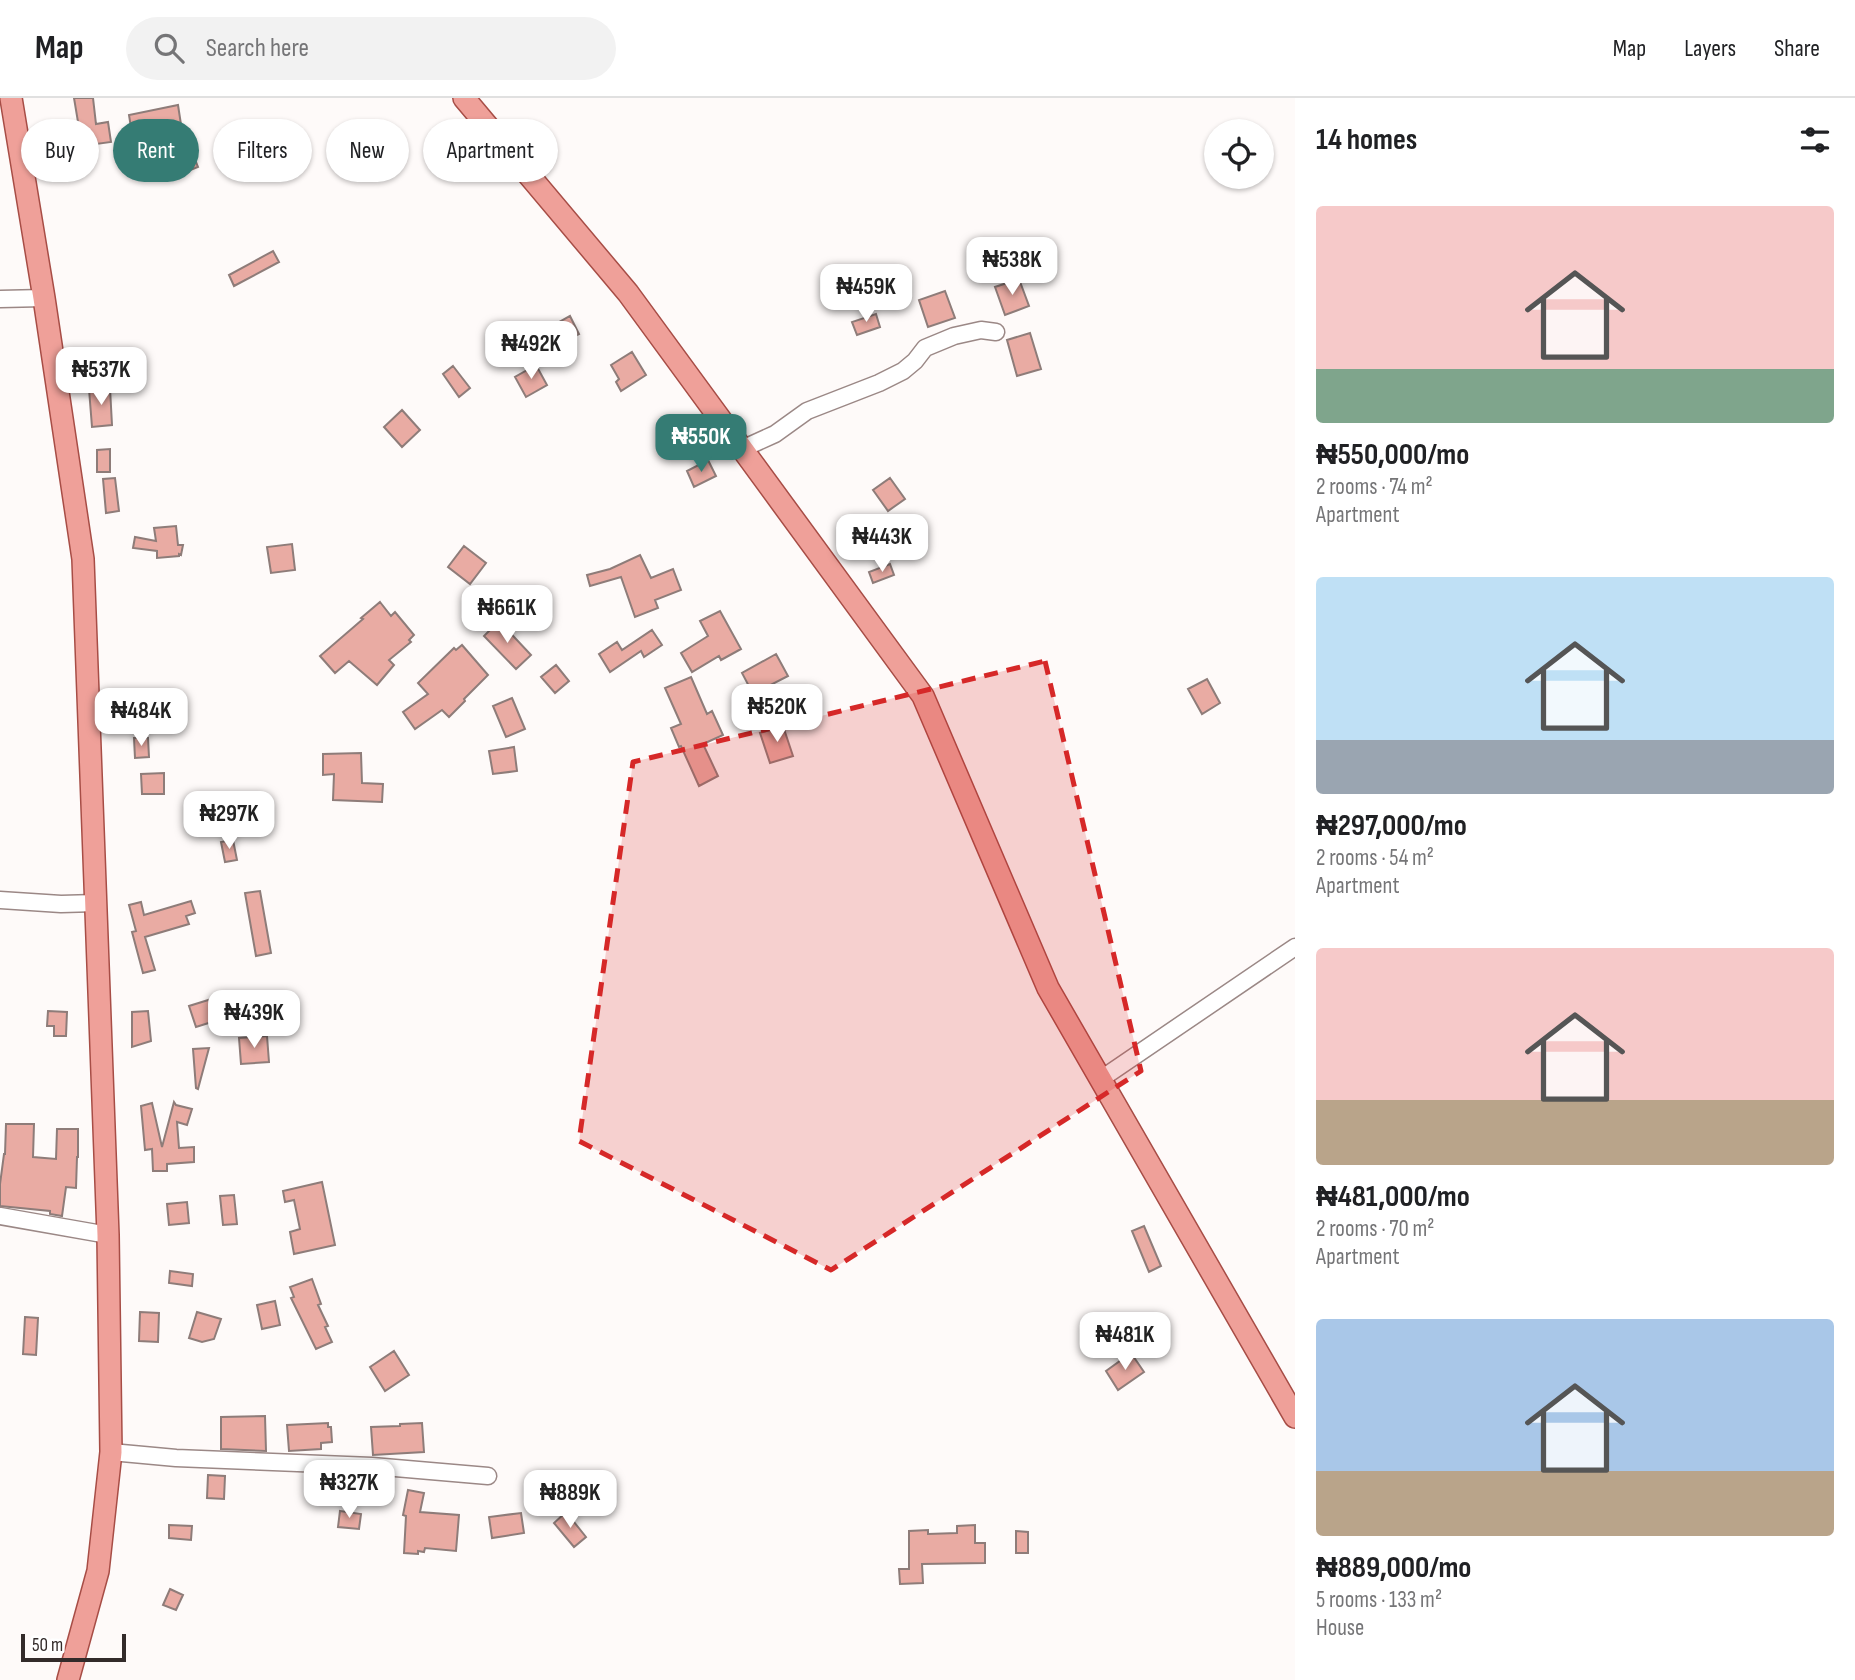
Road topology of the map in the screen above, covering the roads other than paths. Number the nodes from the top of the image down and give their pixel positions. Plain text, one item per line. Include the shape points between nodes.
1 (11, 98) edge
2 (464, 98) edge
3 (44, 298) junction
4 (0, 299) edge
5 (996, 332) dead end
6 (742, 449) junction
7 (0, 901) edge
8 (96, 903) junction
9 (1295, 947) edge
10 (1101, 1079) junction
11 (0, 1216) edge
12 (108, 1235) junction
13 (1295, 1417) edge
14 (111, 1452) junction
15 (488, 1476) dead end
16 (68, 1680) edge

1 - 3 main road
2 - 6 main road via 628,293
3 - 4 street
3 - 8 main road via 83,559
5 - 6 street via 954,336 925,348 902,371 807,411 775,434
6 - 10 main road via 923,696 1048,988
7 - 8 street
8 - 12 main road
9 - 10 street
10 - 13 main road
11 - 12 street
12 - 14 main road
14 - 15 street
14 - 16 main road via 98,1571

